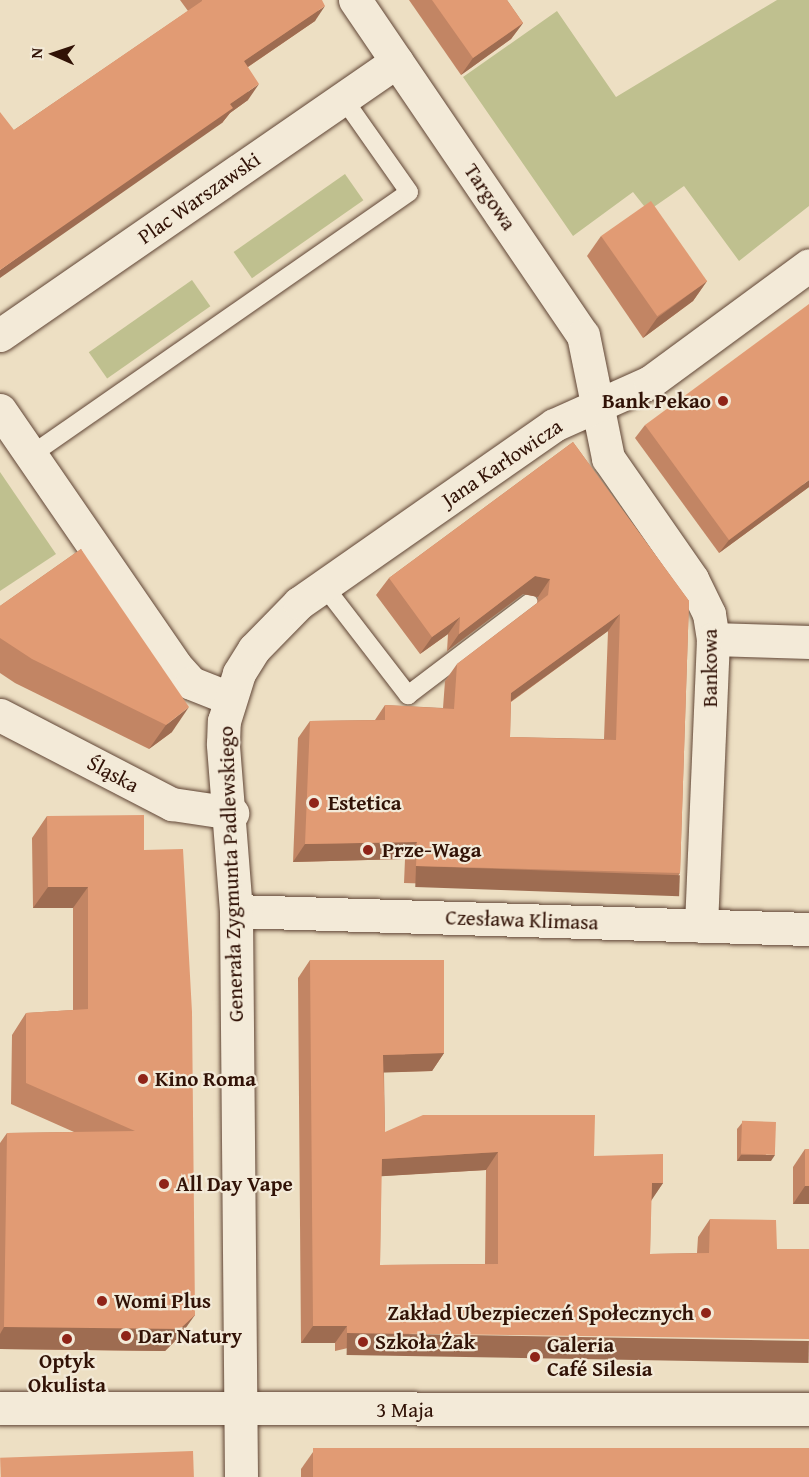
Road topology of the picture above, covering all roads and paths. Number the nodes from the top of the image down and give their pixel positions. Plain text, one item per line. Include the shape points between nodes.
1 (355, 0) edge
2 (397, 61) junction
3 (343, 98) junction
4 (809, 265) edge
5 (0, 335) edge
6 (598, 405) junction
7 (0, 410) edge
8 (31, 455) junction
9 (324, 586) junction
10 (529, 603) edge
11 (713, 639) junction
12 (809, 642) edge
13 (229, 698) junction
14 (0, 715) edge
15 (232, 813) junction
16 (236, 911) junction
17 (701, 926) junction
18 (809, 929) edge
19 (0, 1408) edge
20 (809, 1409) edge
21 (240, 1410) junction
22 (242, 1477) edge

1 - 2 street, Targowa
2 - 3 street, Plac Warszawski
2 - 6 street, Targowa via 583,335
3 - 5 street, Plac Warszawski
3 - 8 lane via 409,192
4 - 6 street, Jana Karłowicza via 650,382
6 - 9 street, Jana Karłowicza via 554,425
6 - 11 street, Bankowa via 608,458 692,579
7 - 8 street
8 - 13 street via 174,665 190,683
9 - 10 lane via 408,695
9 - 13 street, Jana Karłowicza via 254,649
11 - 12 street
11 - 17 street, Bankowa
13 - 15 street, Generała Zygmunta Padlewskiego via 223,744
14 - 15 street, Śląska via 172,804
15 - 16 street, Generała Zygmunta Padlewskiego
16 - 17 street, Czesława Klimasa
16 - 21 street, Generała Zygmunta Padlewskiego
17 - 18 street, Czesława Klimasa
19 - 21 street, 3 Maja
20 - 21 street, 3 Maja
21 - 22 street, Generała Zygmunta Padlewskiego

